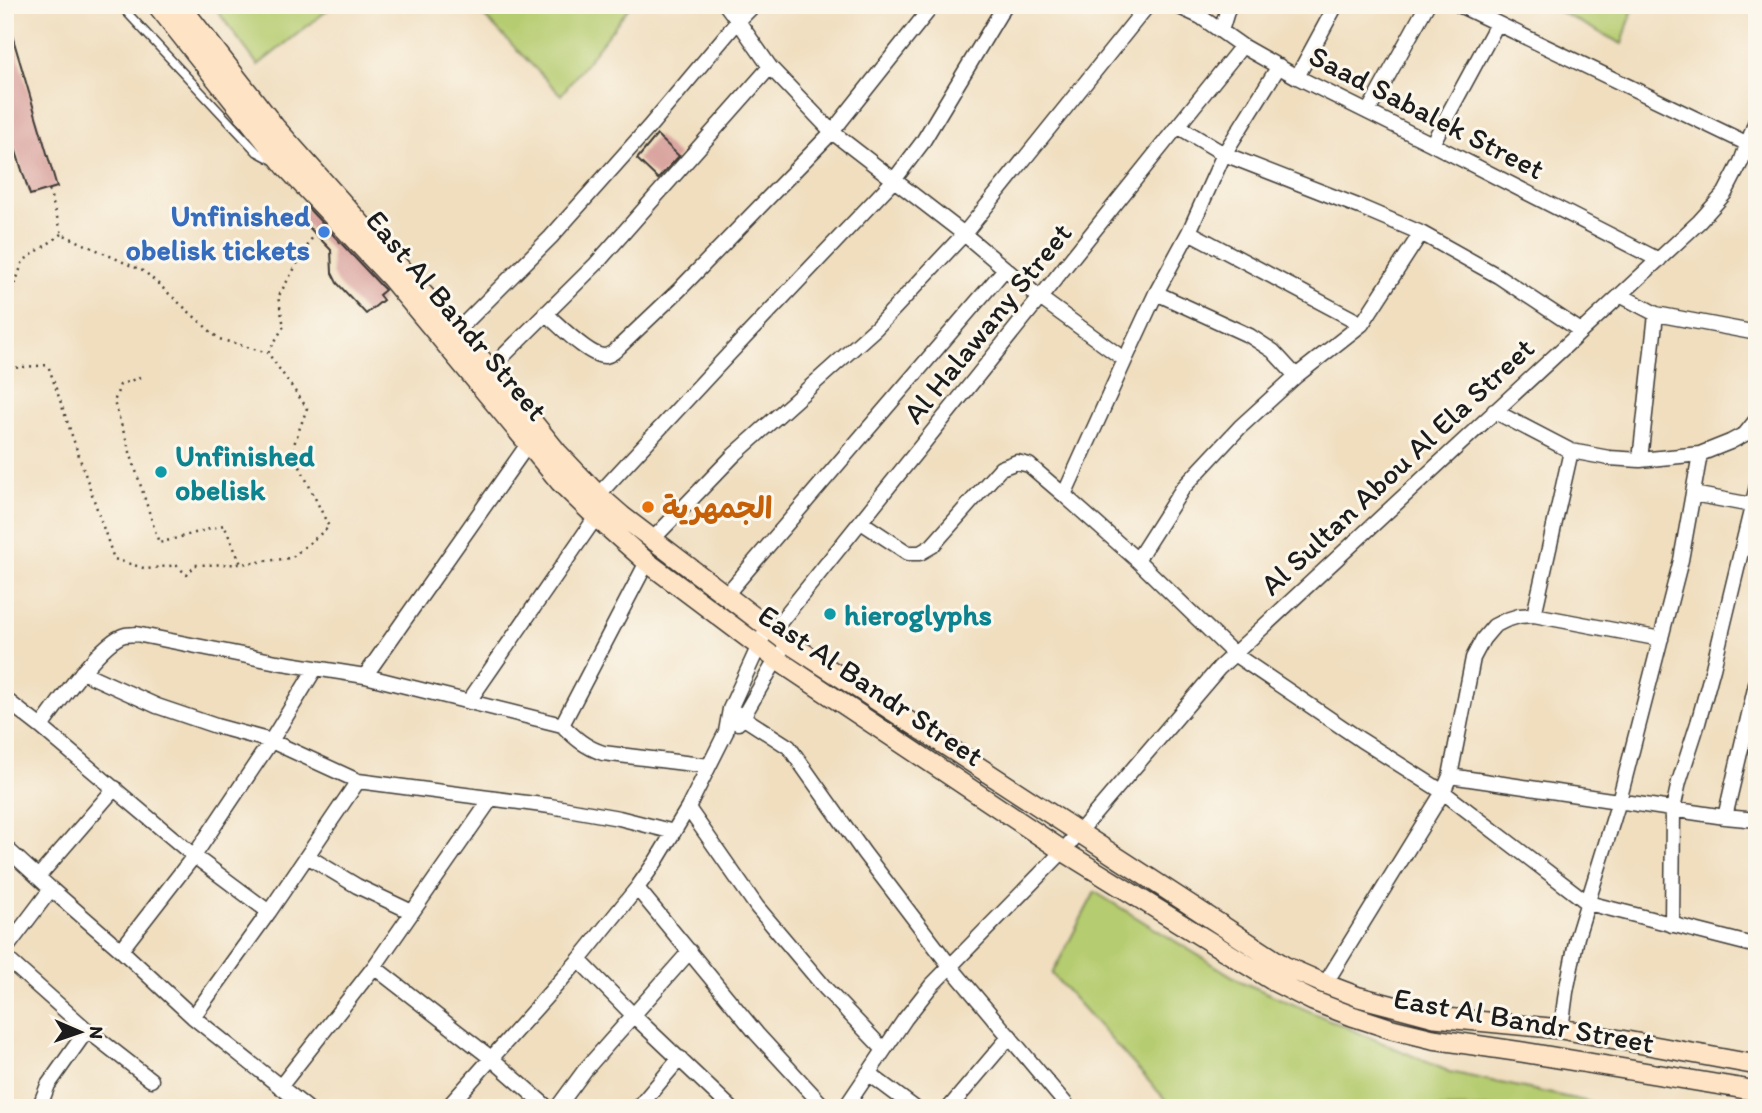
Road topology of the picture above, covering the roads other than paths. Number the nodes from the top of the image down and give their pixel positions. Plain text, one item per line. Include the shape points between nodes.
1 (120, 5) edge
2 (157, 5) edge
3 (180, 5) edge
4 (726, 5) edge
5 (754, 5) edge
6 (933, 5) edge
7 (1005, 5) edge
8 (1148, 5) edge
9 (1175, 5) edge
10 (1229, 5) edge
11 (1336, 5) edge
12 (1427, 5) edge
13 (1459, 5) edge
14 (738, 21) junction
15 (1497, 24) junction
16 (1221, 31) junction
17 (1242, 46) junction
18 (1279, 66) junction
19 (770, 67) junction
20 (1297, 77) junction
21 (1368, 112) junction
22 (1757, 118) edge
23 (1179, 127) junction
24 (268, 132) junction
25 (832, 132) junction
26 (1433, 144) junction
27 (1748, 144) junction
28 (1224, 154) junction
29 (286, 167) junction
30 (894, 180) junction
31 (319, 189) junction
32 (1189, 232) junction
33 (1421, 233) junction
34 (964, 234) junction
35 (1658, 260) junction
36 (1005, 269) junction
37 (1156, 293) junction
38 (1620, 295) junction
39 (1040, 298) junction
40 (545, 313) junction
41 (1656, 314) junction
42 (1362, 324) junction
43 (1581, 331) junction
44 (1757, 333) edge
45 (451, 337) junction
46 (1125, 360) junction
47 (483, 376) junction
48 (1296, 376) junction
49 (1494, 411) junction
50 (1757, 419) edge
51 (533, 436) junction
52 (1751, 436) edge
53 (1571, 451) junction
54 (1700, 453) junction
55 (1640, 460) junction
56 (1757, 486) edge
57 (1693, 494) junction
58 (598, 495) junction
59 (1064, 495) junction
60 (1754, 505) edge
61 (596, 517) junction
62 (861, 522) junction
63 (652, 540) junction
64 (1137, 560) junction
65 (647, 562) junction
66 (725, 596) junction
67 (1534, 615) junction
68 (771, 637) junction
69 (1661, 639) junction
70 (1234, 654) junction
71 (776, 659) junction
72 (315, 669) junction
73 (82, 672) junction
74 (365, 676) junction
75 (1757, 680) edge
76 (5, 699) edge
77 (469, 701) junction
78 (730, 709) junction
79 (743, 717) junction
80 (562, 725) junction
81 (41, 727) junction
82 (726, 732) junction
83 (271, 741) junction
84 (709, 766) junction
85 (1451, 776) junction
86 (358, 780) junction
87 (115, 789) junction
88 (1443, 792) junction
89 (491, 799) junction
90 (1619, 800) junction
91 (688, 807) junction
92 (1673, 809) junction
93 (1725, 817) junction
94 (1757, 820) edge
95 (674, 832) junction
96 (1078, 833) junction
97 (5, 847) edge
98 (1063, 851) junction
99 (194, 856) junction
100 (307, 856) junction
101 (38, 877) junction
102 (637, 888) junction
103 (51, 889) junction
104 (1588, 903) junction
105 (269, 912) junction
106 (412, 912) junction
107 (1672, 925) junction
108 (1757, 946) edge
109 (5, 950) edge
110 (121, 950) junction
111 (690, 951) junction
112 (5, 957) edge
113 (579, 960) junction
114 (950, 966) junction
115 (374, 967) junction
116 (1325, 984) junction
117 (634, 1016) junction
118 (193, 1017) junction
119 (1522, 1025) junction
120 (1561, 1029) junction
121 (87, 1030) junction
122 (1010, 1036) junction
123 (884, 1050) junction
124 (1522, 1052) junction
125 (1555, 1057) junction
126 (491, 1058) junction
127 (680, 1058) junction
128 (1757, 1065) edge
129 (868, 1073) junction
130 (151, 1080) dead end
131 (280, 1087) junction
132 (1757, 1091) edge
133 (722, 1105) edge
134 (39, 1108) edge
135 (307, 1108) edge
136 (447, 1108) edge
137 (548, 1108) edge
138 (557, 1108) edge
139 (638, 1108) edge
140 (825, 1108) edge
141 (845, 1108) edge
142 (915, 1108) edge
143 (949, 1108) edge
144 (1069, 1108) edge

1 - 29 lane via 257,152
2 - 24 main road, East Al Bandr Street
3 - 24 main road, East Al Bandr Street
4 - 14 street
5 - 14 street
6 - 25 street
7 - 30 street via 922,143
8 - 34 street
9 - 16 street, Saad Sabalek Street
10 - 16 street
11 - 20 street
12 - 21 street
13 - 15 street
14 - 19 street
14 - 45 street via 551,237
15 - 26 street
15 - 27 street
16 - 17 street, Saad Sabalek Street
17 - 18 street, Saad Sabalek Street
17 - 23 street, Al Halawany Street
18 - 20 street, Saad Sabalek Street
18 - 28 street
19 - 25 street
19 - 40 street via 596,264
20 - 21 street, Saad Sabalek Street
21 - 26 street, Saad Sabalek Street
22 - 27 street, Al Sultan Abou Al Ela Street
23 - 28 street
23 - 39 street, Al Halawany Street
24 - 29 main road, East Al Bandr Street
24 - 31 main road, East Al Bandr Street
25 - 30 street
25 - 40 street via 610,355 601,356 585,347
26 - 35 street, Saad Sabalek Street
27 - 35 street, Al Sultan Abou Al Ela Street via 1725,193
28 - 32 street
28 - 33 street
29 - 31 main road, East Al Bandr Street
30 - 34 street
30 - 58 street
31 - 45 main road, East Al Bandr Street
32 - 37 street
32 - 42 street
33 - 42 street
33 - 43 street via 1498,276
34 - 36 street
34 - 63 street via 876,328 734,455
35 - 38 street, Al Sultan Abou Al Ela Street
36 - 39 street
36 - 66 street
37 - 46 street
37 - 48 street via 1250,336 1273,351
38 - 41 street
38 - 43 street, Al Sultan Abou Al Ela Street
39 - 46 street
39 - 62 street, Al Halawany Street
40 - 47 street
41 - 44 street
41 - 55 street
42 - 48 street
43 - 49 street, Al Sultan Abou Al Ela Street
45 - 47 main road, East Al Bandr Street
46 - 59 street
47 - 51 main road, East Al Bandr Street
48 - 64 street via 1183,488
49 - 53 street
49 - 70 street, Al Sultan Abou Al Ela Street
50 - 52 street
51 - 58 main road, East Al Bandr Street via 557,452
51 - 61 main road, East Al Bandr Street via 560,482
51 - 74 street
52 - 54 street
53 - 55 street
53 - 67 street
54 - 55 street
54 - 57 street
56 - 60 street
57 - 60 street
57 - 69 street
58 - 63 main road, East Al Bandr Street
59 - 62 street via 1029,465 1017,461 1000,468 932,546 920,553 908,553
59 - 64 street
60 - 92 street
61 - 65 main road, East Al Bandr Street
61 - 77 street
62 - 68 street, Al Halawany Street
63 - 66 main road, East Al Bandr Street
64 - 70 street
65 - 68 main road, East Al Bandr Street
65 - 80 street
66 - 68 main road, East Al Bandr Street
67 - 69 street
67 - 85 street via 1494,626 1478,648
68 - 71 main road, East Al Bandr Street
68 - 78 street, Al Halawany Street
68 - 96 main road, East Al Bandr Street
69 - 90 street
70 - 88 street
70 - 96 street, Al Sultan Abou Al Ela Street
71 - 79 street
71 - 98 main road, East Al Bandr Street
72 - 73 street via 136,634 112,642
72 - 74 street
72 - 83 street
73 - 81 street
73 - 83 street via 157,706
74 - 77 street
75 - 93 street
76 - 81 street
77 - 80 street
78 - 79 street
78 - 82 street, Al Halawany Street
79 - 82 street
79 - 114 street via 789,747
80 - 84 street via 588,748 603,753
81 - 87 street
82 - 84 street
83 - 86 street
83 - 99 street
84 - 91 street
85 - 88 street
85 - 90 street
86 - 89 street
86 - 100 street
87 - 99 street
87 - 101 street
88 - 104 street
88 - 116 street
89 - 95 street via 619,818
89 - 106 street
90 - 92 street
90 - 104 street
91 - 95 street
91 - 123 street via 757,907
92 - 93 street
92 - 107 street
93 - 94 street
95 - 102 street
96 - 98 street, Al Sultan Abou Al Ela Street
96 - 116 main road, East Al Bandr Street via 1284,965
97 - 101 street
98 - 114 street, Al Sultan Abou Al Ela Street
98 - 124 main road, East Al Bandr Street via 1312,1001 1412,1034
99 - 105 street
99 - 110 street
100 - 105 street
100 - 106 street
101 - 103 street
102 - 111 street
102 - 113 street
103 - 109 street
103 - 110 street
104 - 107 street
104 - 120 street via 1577,937
105 - 118 street
106 - 115 street
107 - 108 street
110 - 118 street
111 - 117 street
111 - 140 street
112 - 121 street
113 - 117 street
113 - 126 street
114 - 122 street
114 - 123 street, Al Sultan Abou Al Ela Street
115 - 126 street
115 - 131 street
116 - 119 main road, East Al Bandr Street via 1435,1017
117 - 127 street
117 - 138 street
118 - 131 street
119 - 120 main road, East Al Bandr Street
119 - 124 main road via 1516,1041
120 - 125 main road via 1561,1047
120 - 128 main road, East Al Bandr Street
121 - 130 street
121 - 134 street via 48,1084
122 - 143 street
122 - 144 street
123 - 129 street, Al Sultan Abou Al Ela Street
124 - 125 main road, East Al Bandr Street
125 - 132 main road, East Al Bandr Street
126 - 136 street
126 - 137 street
127 - 133 street
127 - 139 street
129 - 141 street, Al Sultan Abou Al Ela Street
129 - 142 street
131 - 135 street

